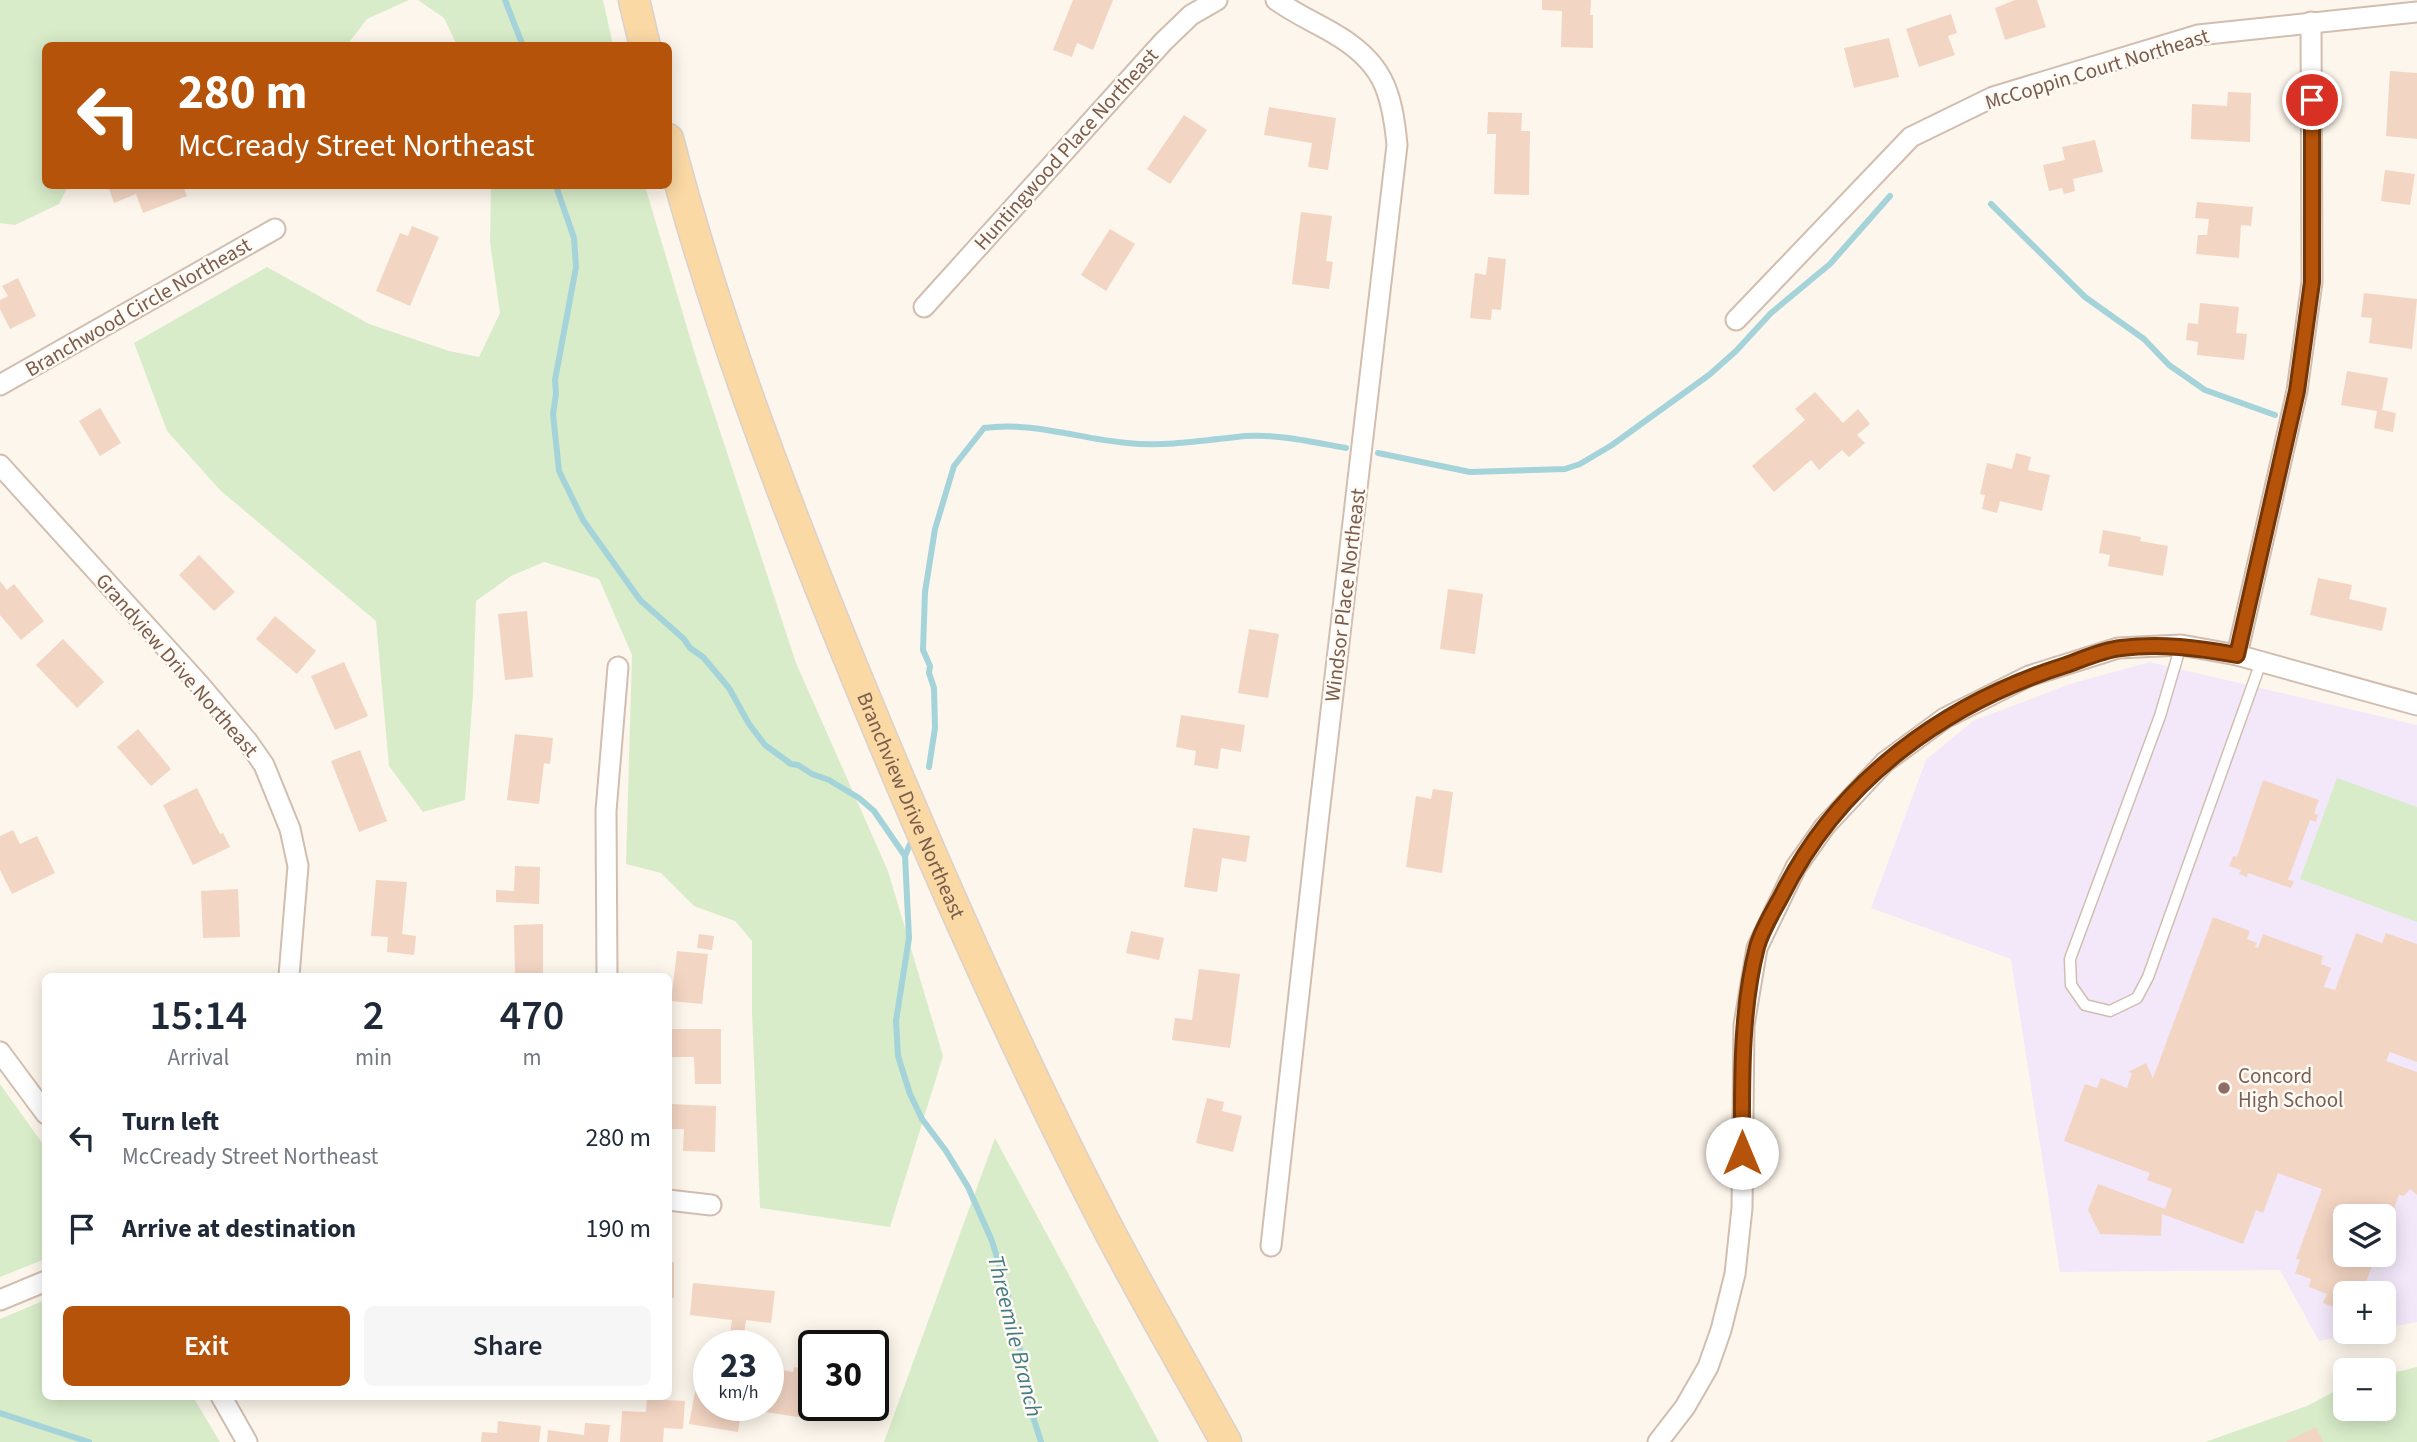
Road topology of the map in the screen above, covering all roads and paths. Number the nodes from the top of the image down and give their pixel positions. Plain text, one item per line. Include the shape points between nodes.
1 (634, 0) edge
2 (1217, 0) edge
3 (1276, 0) edge
4 (2417, 12) edge
5 (2311, 22) junction
6 (644, 42) edge
7 (672, 152) edge
8 (275, 229) dead end
9 (923, 307) dead end
10 (1736, 320) dead end
11 (0, 385) edge
12 (0, 465) edge
13 (2181, 645) junction
14 (2237, 655) junction
15 (2261, 662) junction
16 (618, 667) dead end
17 (2417, 705) edge
18 (289, 973) edge
19 (607, 973) edge
20 (0, 1052) edge
21 (42, 1109) edge
22 (672, 1200) edge
23 (710, 1205) dead end
24 (1272, 1246) dead end
25 (42, 1283) edge
26 (0, 1300) edge
27 (223, 1400) edge
28 (247, 1442) edge
29 (1226, 1442) edge
30 (1658, 1442) edge

1 - 6 main road
2 - 9 street, Huntingwood Place Northeast via 1191,15 1163,42
3 - 24 street, Windsor Place Northeast via 1368,57 1389,97 1397,145
4 - 5 street, McCoppin Court Northeast
5 - 10 street, McCoppin Court Northeast via 2198,35 1993,97 1911,137
5 - 14 street via 2312,282 2297,391
7 - 29 main road, Branchview Drive Northeast via 738,371 891,762 982,969 1102,1216
8 - 11 street, Branchwood Circle Northeast
12 - 18 street, Grandview Drive Northeast via 199,684 264,765 290,829 298,866
13 - 14 street
13 - 15 lane via 2160,716 2070,959 2071,985 2085,1005 2110,1011 2137,998 2148,977
13 - 30 street via 2118,648 2029,676 1945,718 1885,762 1825,826 1796,867 1757,947 1744,1025 1742,1208 1735,1274 1708,1367
14 - 15 street
15 - 17 street
16 - 19 street via 607,811
20 - 21 street
22 - 23 street
25 - 26 street
27 - 28 street

